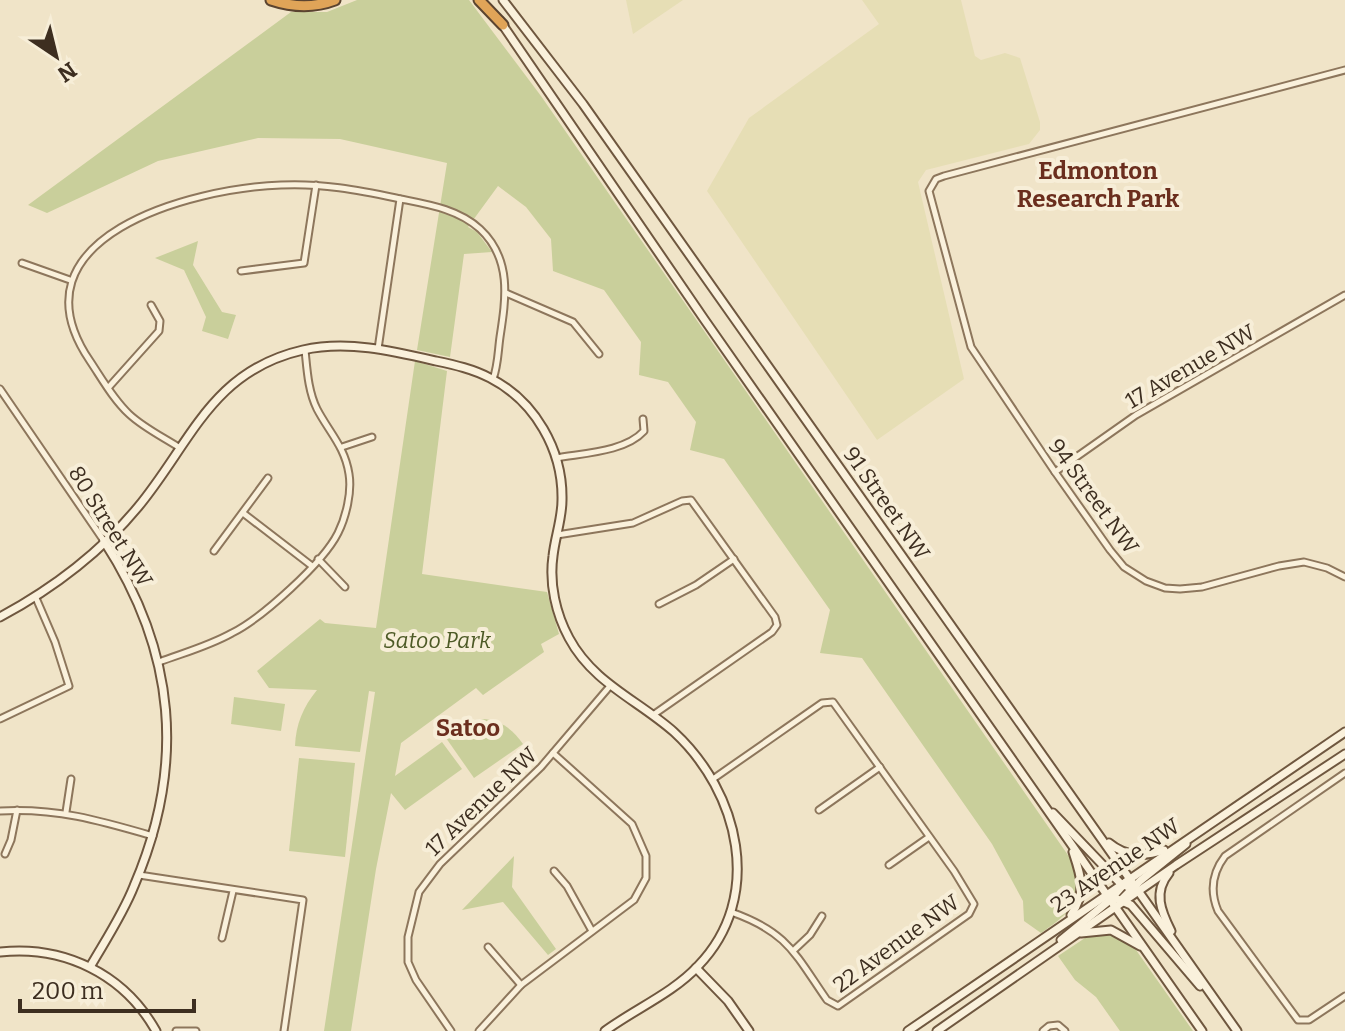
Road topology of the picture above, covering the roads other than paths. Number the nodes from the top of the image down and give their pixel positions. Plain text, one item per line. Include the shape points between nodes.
1 (271, 0) edge
2 (335, 0) edge
3 (479, 0) edge
4 (485, 0) edge
5 (503, 0) edge
6 (503, 25) junction
7 (1345, 70) edge
8 (316, 185) junction
9 (400, 199) junction
10 (22, 263) dead end
11 (241, 271) dead end
12 (70, 280) junction
13 (506, 293) junction
14 (1345, 295) edge
15 (151, 305) dead end
16 (378, 349) junction
17 (305, 350) junction
18 (599, 354) dead end
19 (493, 379) junction
20 (108, 388) junction
21 (0, 389) edge
22 (643, 419) dead end
23 (372, 437) dead end
24 (342, 447) junction
25 (180, 448) junction
26 (556, 458) junction
27 (1055, 472) junction
28 (268, 478) dead end
29 (243, 513) junction
30 (556, 535) junction
31 (104, 541) junction
32 (214, 551) dead end
33 (318, 559) junction
34 (734, 559) junction
35 (312, 566) junction
36 (1345, 577) edge
37 (345, 587) dead end
38 (36, 598) junction
39 (659, 604) dead end
40 (0, 617) edge
41 (159, 662) junction
42 (610, 686) junction
43 (653, 716) junction
44 (0, 719) edge
45 (1345, 732) edge
46 (553, 753) junction
47 (1345, 754) edge
48 (880, 767) junction
49 (1345, 773) edge
50 (71, 779) dead end
51 (713, 779) junction
52 (1028, 784) junction
53 (17, 810) junction
54 (819, 810) dead end
55 (0, 811) edge
56 (66, 812) junction
57 (1225, 813) junction
58 (1096, 831) junction
59 (153, 836) junction
60 (929, 837) junction
61 (1178, 845) junction
62 (1071, 846) junction
63 (5, 854) dead end
64 (889, 865) dead end
65 (1176, 865) junction
66 (554, 871) dead end
67 (139, 875) junction
68 (1129, 878) junction
69 (1130, 887) junction
70 (233, 891) junction
71 (1116, 898) junction
72 (1116, 908) junction
73 (731, 912) junction
74 (822, 916) dead end
75 (1066, 921) junction
76 (592, 931) junction
77 (1079, 933) junction
78 (222, 938) dead end
79 (488, 947) dead end
80 (1146, 950) junction
81 (793, 951) junction
82 (0, 952) edge
83 (1183, 955) junction
84 (90, 967) junction
85 (696, 968) junction
86 (1019, 975) junction
87 (521, 985) junction
88 (1345, 996) edge
89 (1219, 1007) junction
90 (156, 1031) edge
91 (176, 1031) edge
92 (196, 1031) edge
93 (284, 1031) edge
94 (451, 1031) edge
95 (479, 1031) edge
96 (605, 1031) edge
97 (749, 1031) edge
98 (908, 1031) edge
99 (937, 1031) edge
100 (1043, 1031) edge
101 (1065, 1031) edge
102 (1202, 1031) edge
103 (1237, 1031) edge

1 - 2 highway via 302,6
3 - 6 highway
4 - 6 main road, 91 Street NW
5 - 58 main road, 91 Street NW via 592,116
6 - 52 main road, 91 Street NW
7 - 27 street, 94 Street NW via 936,179 929,191 971,347
8 - 9 street
8 - 11 street via 304,263
8 - 12 street via 258,186 198,198 139,220 90,249
9 - 13 street via 452,211 478,227 498,255
9 - 16 street
10 - 12 street
12 - 20 street via 67,306 72,329
13 - 18 street via 573,322
13 - 19 street
14 - 27 street, 17 Avenue NW via 1136,415
15 - 20 street via 159,331
16 - 17 main road
16 - 19 main road
17 - 24 street via 311,396
17 - 25 main road via 264,364 229,386 207,407
19 - 26 main road via 530,410
20 - 25 street via 132,416
21 - 31 street, 80 Street NW
22 - 26 street via 644,431 635,438
23 - 24 street
24 - 33 street via 349,477 347,507 340,531
25 - 31 main road via 135,511
26 - 30 main road via 562,497
27 - 36 street, 94 Street NW via 1124,567 1165,588 1202,587 1304,562
28 - 29 street
29 - 32 street
29 - 35 street
30 - 34 street via 633,523 691,500
30 - 42 main road via 552,569 559,613 578,652
31 - 38 main road
31 - 41 main road, 80 Street NW via 134,596
33 - 35 street
33 - 37 street
34 - 39 street
34 - 43 street via 777,625
35 - 41 street via 242,627
38 - 40 main road
38 - 44 street via 69,686
41 - 59 main road, 80 Street NW via 167,775
42 - 43 main road
42 - 46 street, 17 Avenue NW
43 - 51 main road via 681,739
45 - 57 main road, 23 Avenue NW
46 - 76 street via 628,818 647,864 644,885 634,900
46 - 94 street, 17 Avenue NW via 427,878 414,906 407,955 416,980
47 - 65 main road, 23 Avenue NW
48 - 51 street via 831,701
48 - 54 street
48 - 60 street
49 - 88 street via 1225,856 1212,887 1218,911 1294,1017 1304,1022
50 - 56 street
51 - 73 main road via 736,843 738,880
52 - 62 main road, 91 Street NW
52 - 69 main road
53 - 55 street
53 - 56 street
53 - 63 street
56 - 59 street
57 - 61 main road, 23 Avenue NW
57 - 69 main road
58 - 61 main road via 1127,854
58 - 68 main road, 91 Street NW
59 - 67 main road, 80 Street NW
60 - 64 street
60 - 81 street, 22 Avenue NW via 971,896 974,906 969,914 836,1006
61 - 68 main road, 23 Avenue NW
62 - 71 main road, 91 Street NW
62 - 75 main road via 1082,892
65 - 69 main road, 23 Avenue NW
65 - 83 main road via 1160,888 1160,907
66 - 76 street
67 - 70 street
67 - 84 main road, 80 Street NW
68 - 69 main road, 23 Avenue NW
69 - 71 main road
69 - 71 main road, 23 Avenue NW
69 - 83 main road
70 - 78 street
70 - 93 street via 303,900
71 - 72 main road
71 - 75 main road, 23 Avenue NW
71 - 86 main road
71 - 89 main road, 91 Street NW via 1135,908
72 - 77 main road, 23 Avenue NW
72 - 80 main road
73 - 81 street via 766,926
73 - 85 main road via 720,938
74 - 81 street
75 - 98 main road, 23 Avenue NW
76 - 87 street
77 - 80 main road via 1111,930
77 - 86 main road, 23 Avenue NW
79 - 87 street
80 - 102 main road
82 - 84 main road via 47,953
83 - 89 main road
84 - 90 main road via 128,994
85 - 96 main road
85 - 97 main road
86 - 99 main road, 23 Avenue NW
87 - 95 street
89 - 103 main road
91 - 92 street
100 - 101 street via 1058,1025

